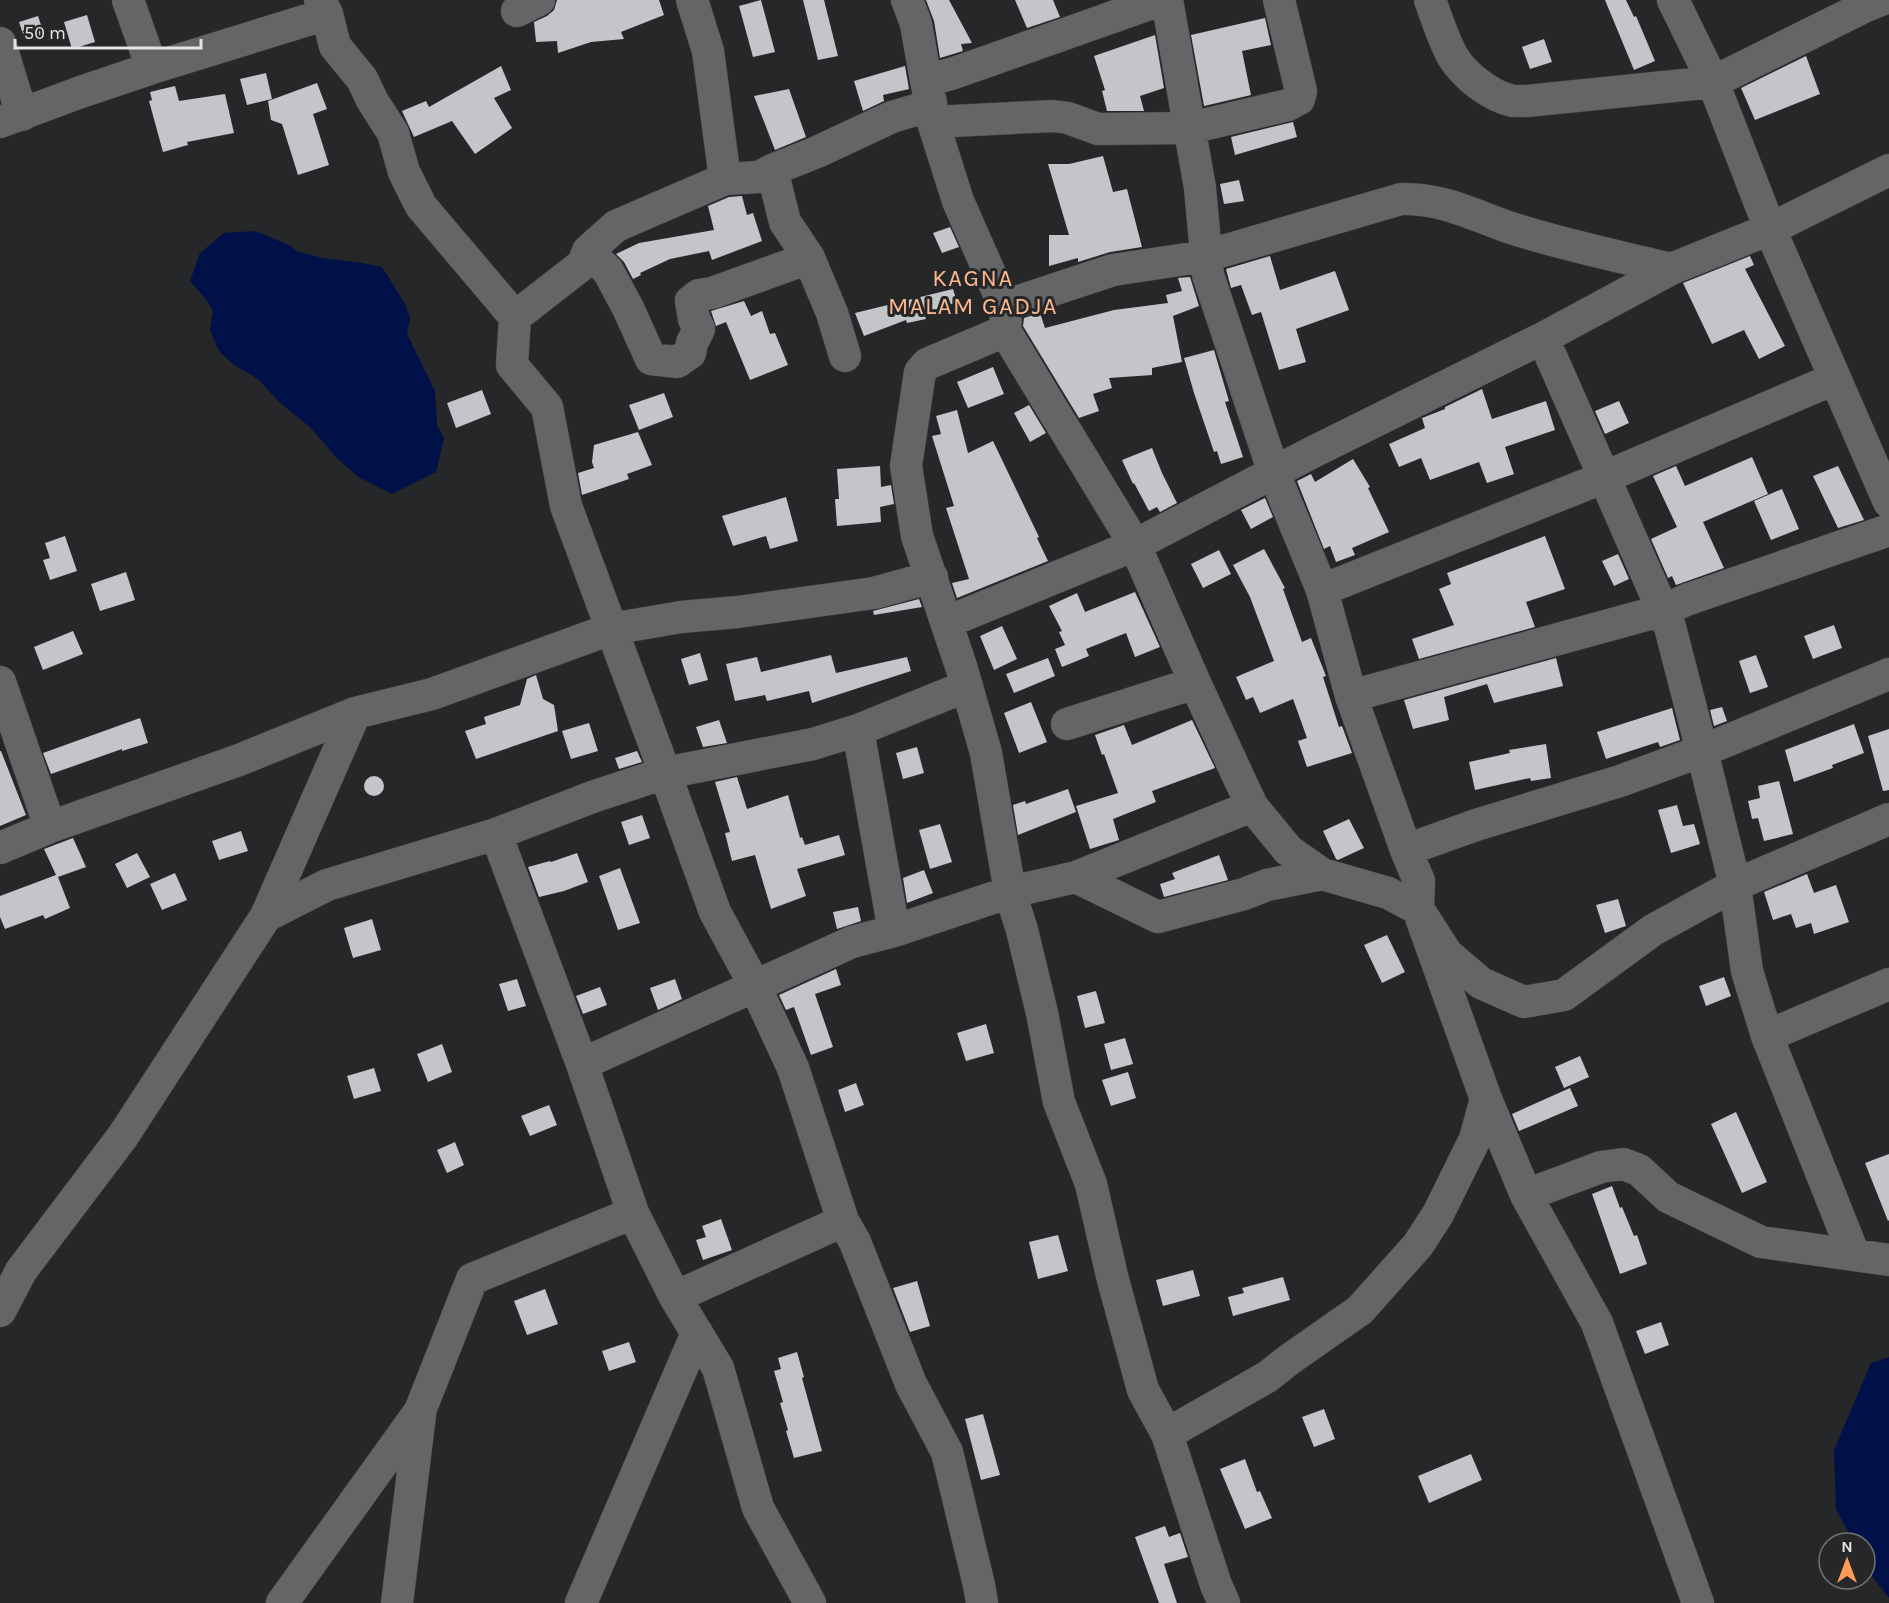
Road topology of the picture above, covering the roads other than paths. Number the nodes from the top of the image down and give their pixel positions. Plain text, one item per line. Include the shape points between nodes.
1 (128, 0) edge
2 (692, 0) edge
3 (907, 0) edge
4 (1161, 0) edge
5 (1167, 0) edge
6 (1279, 0) edge
7 (1430, 0) edge
8 (1673, 0) edge
9 (1872, 2) edge
10 (323, 7) edge
11 (0, 43) edge
12 (152, 68) junction
13 (1713, 82) junction
14 (930, 102) junction
15 (11, 119) edge
16 (1190, 128) junction
17 (771, 170) junction
18 (1889, 170) edge
19 (725, 179) junction
20 (1770, 230) junction
21 (588, 251) junction
22 (1206, 255) junction
23 (809, 258) junction
24 (1671, 269) junction
25 (516, 317) junction
26 (1004, 318) junction
27 (1543, 338) junction
28 (845, 356) dead end
29 (1834, 379) junction
30 (1274, 473) junction
31 (1605, 477) junction
32 (1889, 502) edge
33 (1889, 530) edge
34 (1135, 545) junction
35 (932, 577) junction
36 (1322, 590) junction
37 (1664, 610) junction
38 (947, 622) junction
39 (611, 629) junction
40 (1889, 674) edge
41 (0, 682) edge
42 (1195, 683) junction
43 (967, 686) junction
44 (1351, 696) junction
45 (355, 713) junction
46 (1067, 724) dead end
47 (858, 730) junction
48 (1701, 751) junction
49 (665, 773) junction
50 (1252, 806) junction
51 (1889, 819) edge
52 (50, 826) junction
53 (496, 834) junction
54 (0, 848) edge
55 (1406, 850) junction
56 (1322, 874) junction
57 (1076, 876) junction
58 (1735, 885) junction
59 (1010, 892) junction
60 (1418, 909) junction
61 (266, 916) junction
62 (894, 931) junction
63 (1889, 984) edge
64 (755, 986) junction
65 (1767, 1036) junction
66 (582, 1065) junction
67 (1486, 1099) junction
68 (1526, 1196) junction
69 (633, 1213) junction
70 (843, 1221) junction
71 (1854, 1255) junction
72 (1889, 1260) edge
73 (675, 1297) junction
74 (0, 1311) edge
75 (697, 1333) junction
76 (420, 1411) junction
77 (1167, 1434) junction
78 (282, 1603) edge
79 (397, 1603) edge
80 (581, 1603) edge
81 (810, 1603) edge
82 (982, 1603) edge
83 (1224, 1603) edge
84 (1698, 1603) edge

1 - 12 street
2 - 19 street via 708,51
3 - 14 street via 916,24
4 - 14 street via 954,73
5 - 16 street
6 - 16 street via 1301,91 1299,99
7 - 13 street via 1454,58 1463,69 1478,83 1512,100
8 - 13 street
9 - 13 street
10 - 12 street
10 - 25 street via 335,46 362,80 393,133 404,172 421,206
11 - 15 street
12 - 15 street
13 - 20 street
14 - 16 street via 1068,117 1098,129
14 - 17 street
14 - 26 street via 958,201
16 - 22 street
17 - 19 street via 759,177
17 - 23 street via 785,222
18 - 20 street
19 - 21 street via 616,226
20 - 24 street
20 - 29 street
21 - 23 street via 608,271 651,359 677,362 690,353 699,329 691,301
21 - 25 street via 583,264
22 - 24 street via 1401,199 1421,198 1510,228
22 - 26 street via 1113,270
22 - 30 street via 1208,275
23 - 28 street
24 - 27 street
25 - 39 street via 512,365 547,407 566,506
26 - 34 street
26 - 35 street via 920,372 906,466 917,536
27 - 30 street
27 - 31 street
29 - 31 street
29 - 32 street
30 - 34 street
30 - 36 street
31 - 36 street
31 - 37 street
33 - 37 street
34 - 38 street
34 - 42 street
35 - 38 street
35 - 39 street via 874,593
36 - 44 street
37 - 44 street
37 - 48 street
38 - 43 street
39 - 45 street via 432,694
39 - 49 street
40 - 48 street
41 - 52 street
42 - 46 street
42 - 50 street
43 - 47 street
43 - 59 street via 986,753
44 - 55 street
45 - 52 street via 239,760
45 - 61 street
47 - 49 street via 813,744
47 - 62 street
48 - 55 street via 1629,779
48 - 58 street
49 - 53 street
49 - 64 street via 715,912
50 - 56 street via 1288,850
50 - 57 street
51 - 58 street
52 - 54 street
53 - 61 street via 327,885
53 - 66 street
55 - 60 street via 1419,881
56 - 57 street via 1267,885 1158,917
56 - 60 street via 1388,893
57 - 59 street
58 - 60 street via 1653,930 1564,996 1524,1002 1481,983 1447,954
58 - 65 street via 1747,971
59 - 62 street
59 - 77 street via 1027,951 1059,1102 1091,1184 1143,1390
60 - 67 street
61 - 74 street via 123,1136 21,1271
62 - 64 street via 852,942
63 - 65 street
64 - 66 street
64 - 70 street via 793,1068
65 - 71 street
66 - 69 street
67 - 68 street
67 - 77 street via 1474,1139 1438,1214 1418,1245 1360,1310 1267,1377
68 - 71 street via 1600,1167 1623,1164 1639,1170 1668,1197 1761,1242
68 - 84 street via 1597,1323
69 - 73 street
69 - 76 street via 472,1278
70 - 73 street
70 - 82 street via 911,1384 947,1452
71 - 72 street
73 - 75 street
75 - 80 street
75 - 81 street via 718,1368 758,1508
76 - 78 street
76 - 79 street
77 - 83 street

